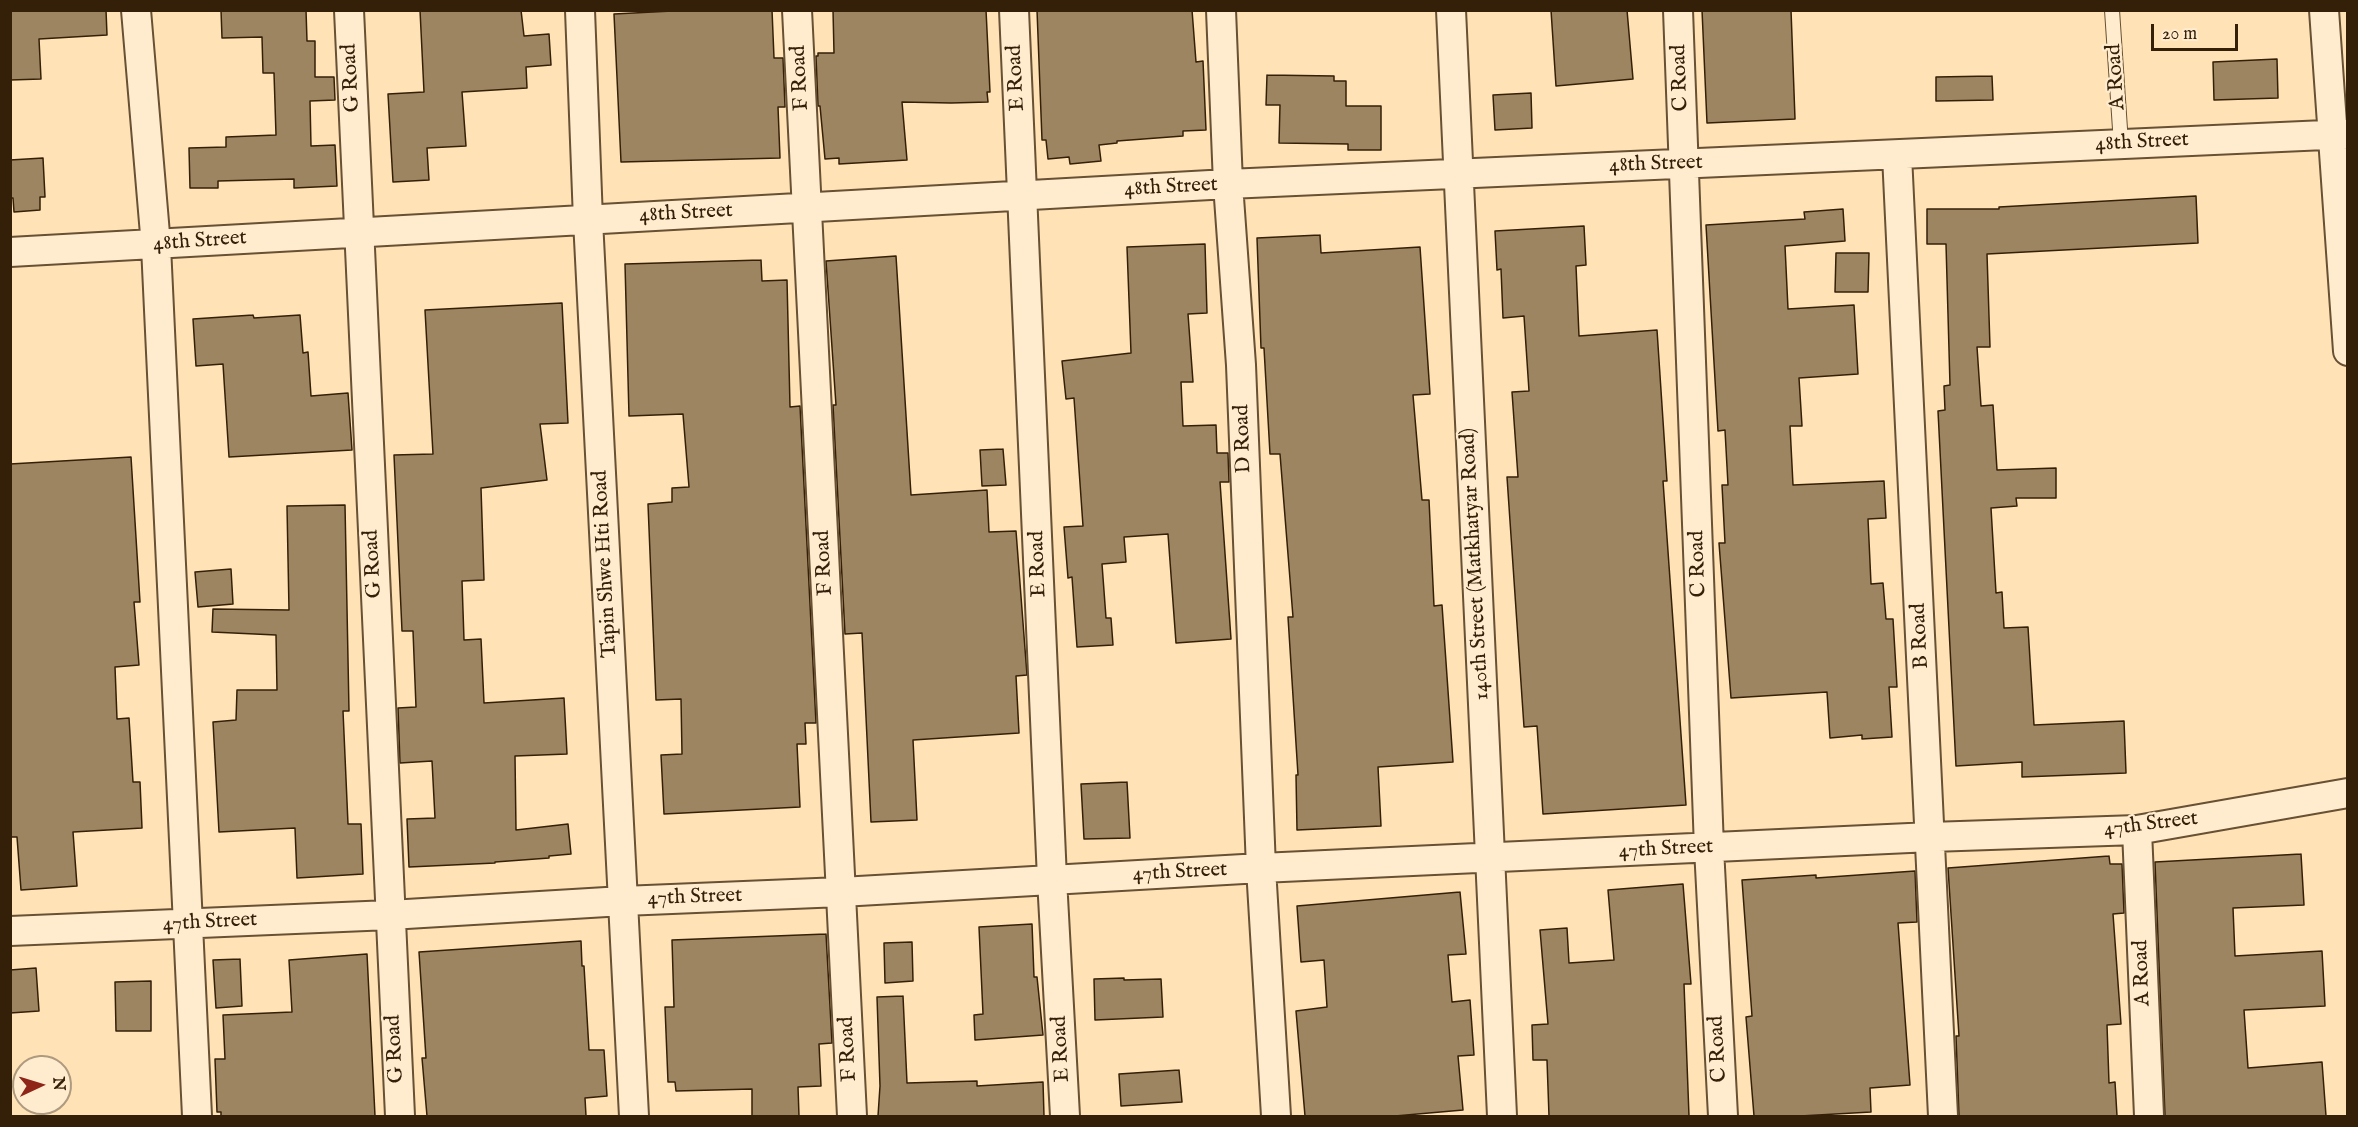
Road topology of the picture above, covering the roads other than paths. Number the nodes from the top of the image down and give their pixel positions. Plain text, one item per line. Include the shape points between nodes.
1 (136, 10) edge
2 (349, 10) edge
3 (580, 10) edge
4 (797, 10) edge
5 (1014, 10) edge
6 (1221, 10) edge
7 (1451, 10) edge
8 (1678, 10) edge
9 (2112, 10) edge
10 (2324, 10) edge
11 (2340, 135) edge
12 (2121, 144) junction
13 (1896, 155) junction
14 (1684, 164) junction
15 (1457, 173) junction
16 (1228, 184) junction
17 (1023, 196) junction
18 (807, 207) junction
19 (588, 220) junction
20 (359, 232) junction
21 (156, 246) junction
22 (10, 252) edge
23 (2348, 351) edge
24 (2348, 793) edge
25 (2137, 830) junction
26 (1931, 837) junction
27 (1709, 848) junction
28 (1490, 859) junction
29 (1262, 868) junction
30 (1052, 879) junction
31 (841, 892) junction
32 (623, 900) junction
33 (390, 915) junction
34 (189, 924) junction
35 (10, 931) edge
36 (197, 1116) edge
37 (399, 1116) edge
38 (634, 1116) edge
39 (852, 1116) edge
40 (1065, 1116) edge
41 (1276, 1116) edge
42 (1502, 1116) edge
43 (1723, 1116) edge
44 (1943, 1116) edge
45 (2149, 1116) edge

1 - 21 street
2 - 20 street, G Road
3 - 19 street, Tapin Shwe Hti Road
4 - 18 street, F Road
5 - 17 street, E Road
6 - 16 street, D Road
7 - 15 street, 140th Street (Matkhatyar Road)
8 - 14 street, C Road
9 - 12 lane, A Road
10 - 11 street
11 - 12 street, 48th Street
11 - 23 street
12 - 13 street, 48th Street
13 - 14 street, 48th Street
13 - 26 street, B Road
14 - 15 street, 48th Street
14 - 27 street, C Road
15 - 16 street, 48th Street
15 - 28 street, 140th Street (Matkhatyar Road)
16 - 17 street, 48th Street
16 - 29 street, D Road via 1241,365
17 - 18 street, 48th Street
17 - 30 street, E Road
18 - 19 street, 48th Street
18 - 31 street, F Road
19 - 20 street, 48th Street
19 - 32 street, Tapin Shwe Hti Road
20 - 21 street, 48th Street
20 - 33 street, G Road
21 - 22 street, 48th Street
21 - 34 street
24 - 25 street, 47th Street
25 - 26 street, 47th Street
25 - 45 street, A Road
26 - 27 street, 47th Street
26 - 44 street, B Road
27 - 28 street, 47th Street
27 - 43 street, C Road
28 - 29 street, 47th Street
28 - 42 street, 140th Street (Matkhatyar Road)
29 - 30 street, 47th Street
29 - 41 street, D Road
30 - 31 street, 47th Street
30 - 40 street, E Road
31 - 32 street, 47th Street
31 - 39 street, F Road
32 - 33 street, 47th Street
32 - 38 street, Tapin Shwe Hti Road
33 - 34 street, 47th Street
33 - 37 street, G Road
34 - 35 street, 47th Street
34 - 36 street

